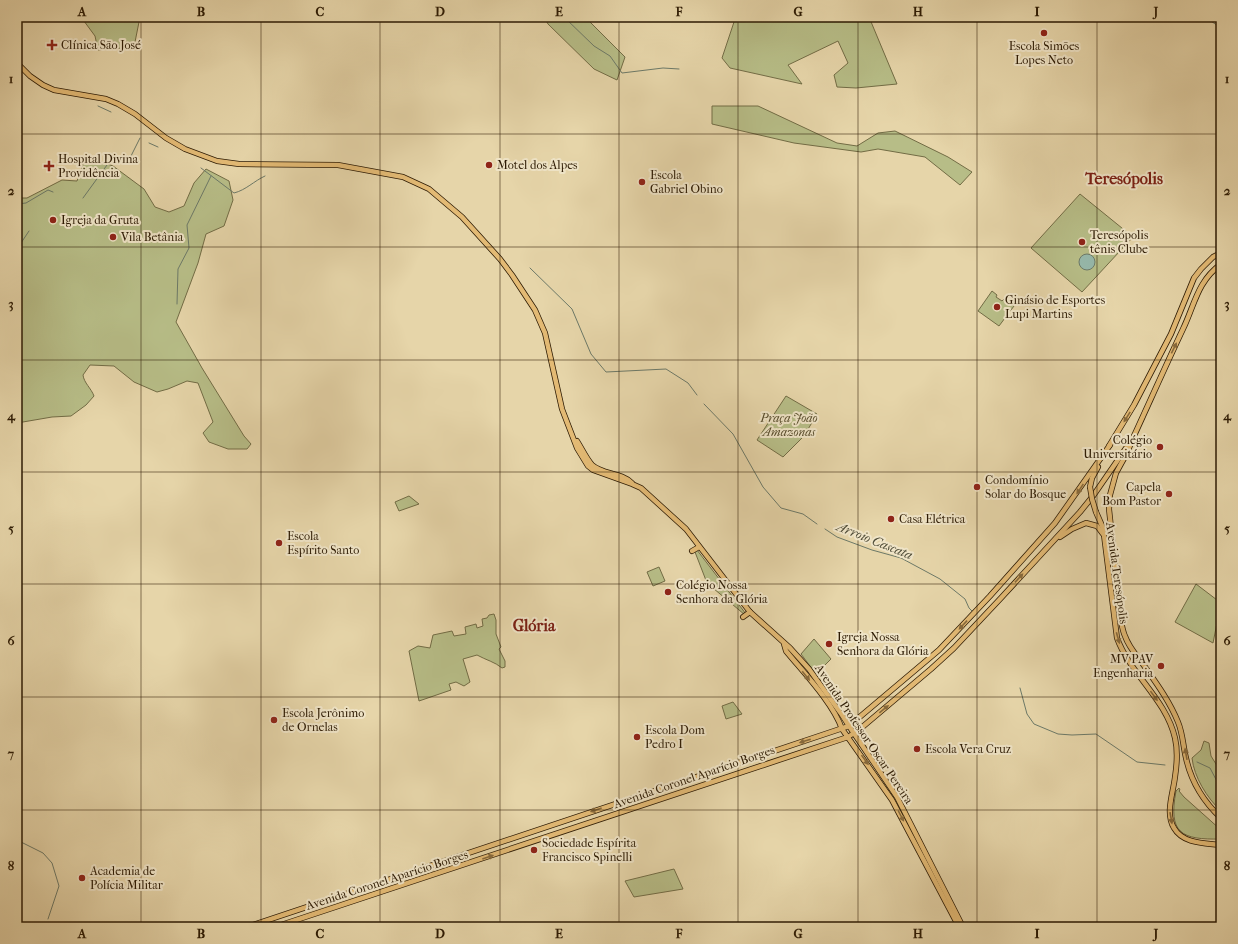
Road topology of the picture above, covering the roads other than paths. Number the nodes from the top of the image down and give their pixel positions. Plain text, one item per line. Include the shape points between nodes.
1 (17, 63) edge
2 (1221, 252) edge
3 (1221, 264) edge
4 (572, 434) junction
5 (1133, 438) junction
6 (1110, 445) junction
7 (590, 469) junction
8 (603, 470) junction
9 (632, 484) junction
10 (1104, 535) junction
11 (1054, 541) junction
12 (699, 547) junction
13 (692, 551) dead end
14 (750, 612) junction
15 (743, 617) dead end
16 (784, 644) junction
17 (1123, 652) junction
18 (1138, 657) junction
19 (848, 726) junction
20 (842, 729) junction
21 (854, 734) junction
22 (848, 737) junction
23 (1221, 818) edge
24 (1221, 844) edge
25 (247, 927) edge
26 (275, 927) edge
27 (959, 927) edge
28 (963, 927) edge

1 - 4 main road, Avenida Professor Oscar Pereira via 43,85 54,90 118,104 185,150 217,161 239,164 338,165 403,177 429,189 462,217 500,259 535,310 545,333 562,409
2 -> 6 main road, Avenida Teresópolis via 1194,278 1171,334
5 -> 3 main road, Avenida Teresópolis via 1202,284
4 - 7 main road, Avenida Professor Oscar Pereira
4 - 8 main road, Avenida Professor Oscar Pereira via 593,465
5 - 11 main road via 1093,496
5 - 18 main road, Avenida Teresópolis via 1128,453 1116,473 1110,495 1109,514 1121,621 1129,645
6 - 10 main road, Avenida Teresópolis, bridge via 1092,478 1090,487
6 -> 19 main road, Avenida Coronel Aparício Borges via 1056,523 990,596 938,650
7 - 8 main road
7 - 9 main road, Avenida Professor Oscar Pereira
8 - 9 main road, Avenida Professor Oscar Pereira via 626,478
9 - 12 main road, Avenida Professor Oscar Pereira via 641,488 686,529
10 - 11 main road via 1097,526 1086,523
10 -> 17 main road, Avenida Teresópolis via 1114,623
21 -> 11 main road, Avenida Coronel Aparício Borges via 954,648
12 - 13 main road
12 - 14 main road, Avenida Professor Oscar Pereira
14 - 15 main road
14 - 16 main road, Avenida Professor Oscar Pereira
16 - 19 main road, Avenida Professor Oscar Pereira via 800,658 818,680
16 -> 20 main road, Avenida Professor Oscar Pereira via 786,651 840,721
17 - 18 main road
17 -> 24 main road, Avenida Teresópolis via 1160,705 1173,731 1177,760 1170,807 1171,823 1186,839
23 -> 18 main road, Avenida Teresópolis via 1198,790 1190,771 1178,722
19 - 20 main road, Avenida Coronel Aparício Borges
19 - 21 main road, Avenida Professor Oscar Pereira
20 - 22 main road, Avenida Professor Oscar Pereira
20 -> 25 main road, Avenida Coronel Aparício Borges
21 - 22 main road, Avenida Coronel Aparício Borges
21 - 28 main road, Avenida Professor Oscar Pereira via 897,797
26 -> 22 main road, Avenida Coronel Aparício Borges
22 -> 27 main road, Avenida Professor Oscar Pereira via 892,800

